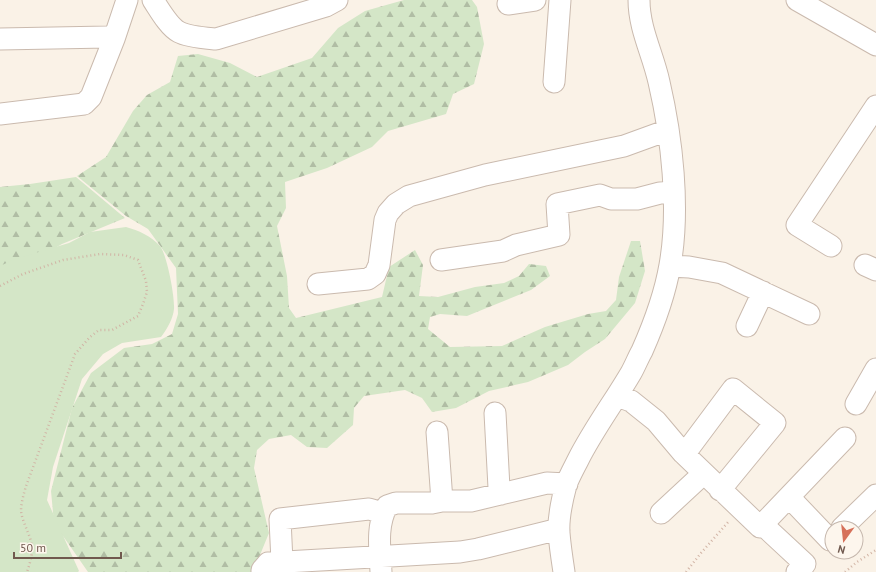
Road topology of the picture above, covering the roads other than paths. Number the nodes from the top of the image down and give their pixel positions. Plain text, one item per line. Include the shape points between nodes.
1 (127, 0) edge
2 (153, 0) edge
3 (336, 0) edge
4 (534, 0) edge
5 (560, 0) edge
6 (639, 0) edge
7 (797, 0) edge
8 (508, 4) dead end
9 (0, 39) edge
10 (114, 39) junction
11 (876, 45) edge
12 (554, 82) dead end
13 (876, 106) edge
14 (0, 114) edge
15 (668, 130) junction
16 (674, 192) junction
17 (831, 246) dead end
18 (441, 260) dead end
19 (670, 266) junction
20 (318, 284) dead end
21 (763, 292) junction
22 (810, 314) dead end
23 (747, 326) dead end
24 (876, 368) edge
25 (617, 396) junction
26 (856, 404) dead end
27 (495, 413) dead end
28 (437, 432) dead end
29 (845, 438) dead end
30 (683, 454) junction
31 (703, 474) junction
32 (567, 484) junction
33 (720, 490) junction
34 (502, 494) junction
35 (876, 495) edge
36 (789, 496) junction
37 (442, 501) junction
38 (383, 513) junction
39 (661, 513) dead end
40 (850, 520) edge
41 (763, 525) junction
42 (559, 531) junction
43 (824, 534) edge
44 (282, 562) junction
45 (381, 564) edge
46 (262, 572) edge
47 (564, 572) edge
48 (797, 572) edge

1 - 10 street
2 - 3 street via 178,32 216,39 326,6
4 - 8 street
5 - 12 street
6 - 15 street via 643,32 660,82
7 - 11 street
9 - 10 street
10 - 14 street via 91,97 84,104
13 - 17 street via 797,225
15 - 16 street
15 - 20 street via 624,146 485,175 409,196 388,212 379,265 375,274 368,278
16 - 18 street via 637,199 611,199 600,195 557,204 559,235 516,245 503,251
16 - 19 street via 675,222
19 - 21 street via 722,273
19 - 25 street via 647,339
21 - 22 street
21 - 23 street
24 - 26 street
25 - 30 street via 631,401 656,421
25 - 32 street via 587,441
27 - 34 street via 499,488
28 - 37 street
29 - 36 street
30 - 31 street
30 - 33 street via 733,389 775,423
31 - 33 street
31 - 39 street
32 - 34 street via 547,483
32 - 42 street
33 - 41 street via 760,528
34 - 37 street via 471,501
35 - 40 street
36 - 41 street
36 - 43 street
37 - 38 street via 396,503 387,506
38 - 44 street via 369,509 280,519
38 - 45 street via 380,525
41 - 48 street via 805,564
42 - 45 street via 460,552
42 - 47 street
44 - 45 street
44 - 46 street via 268,563

